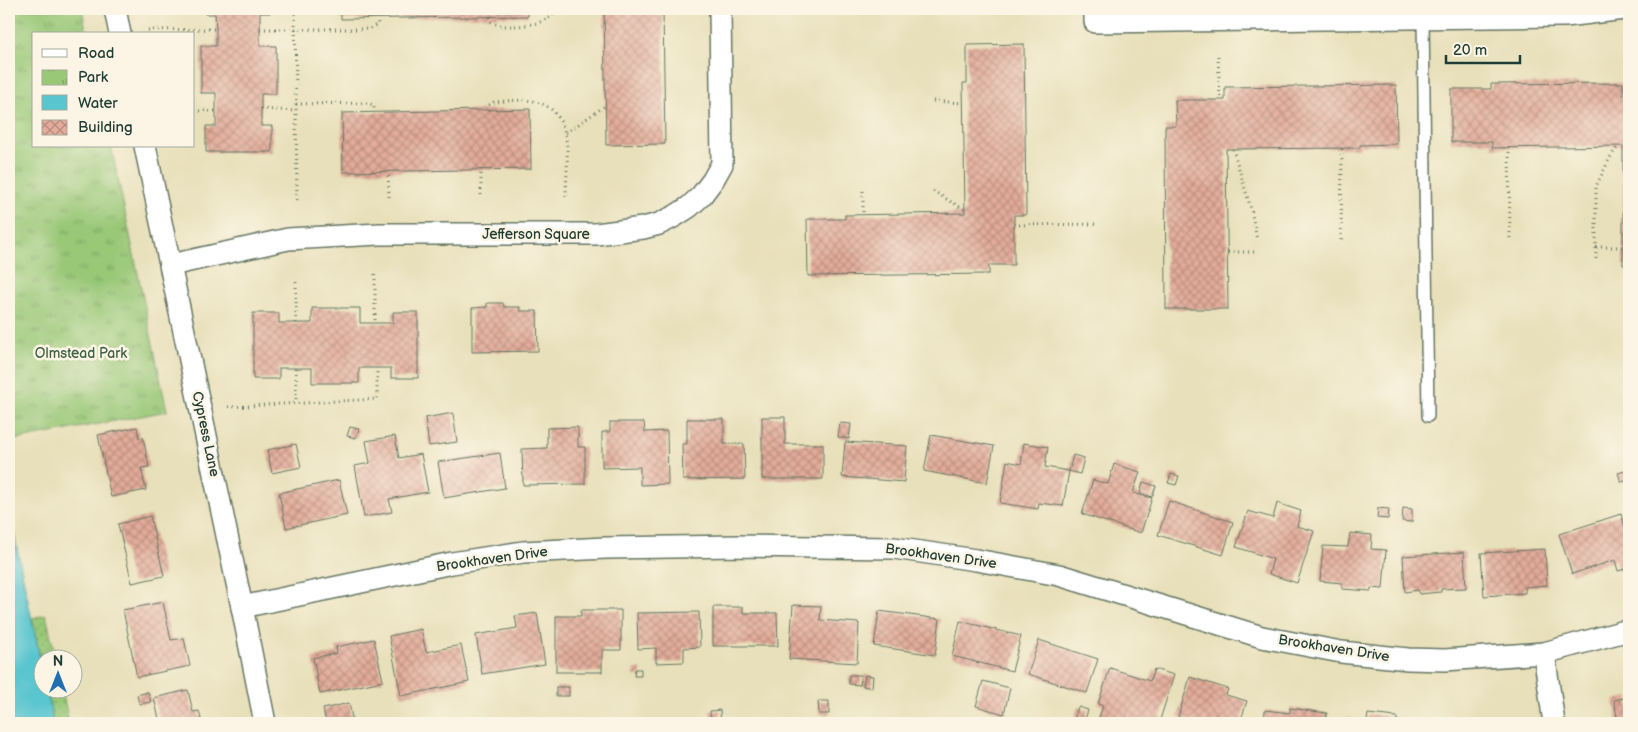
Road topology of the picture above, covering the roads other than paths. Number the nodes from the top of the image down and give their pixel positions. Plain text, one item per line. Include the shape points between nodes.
1 (115, 9) edge
2 (720, 9) edge
3 (1095, 9) edge
4 (1620, 9) edge
5 (1423, 17) junction
6 (120, 32) edge
7 (145, 148) edge
8 (171, 265) junction
9 (1428, 416) dead end
10 (242, 607) junction
11 (1629, 630) edge
12 (1544, 653) junction
13 (264, 723) edge
14 (1554, 723) edge

1 - 6 street
2 - 8 street, Jefferson Square via 722,164 701,196 659,224 596,234 379,234 288,239
3 - 5 street via 1095,22
4 - 5 street via 1565,16
5 - 9 lane
7 - 8 street, Cypress Lane
8 - 10 street, Cypress Lane
10 - 12 street, Brookhaven Drive via 452,563 523,552 738,546 894,548 1059,575 1262,637 1340,652 1445,660
10 - 13 street, Cypress Lane
11 - 12 street, Brookhaven Drive
12 - 14 street

